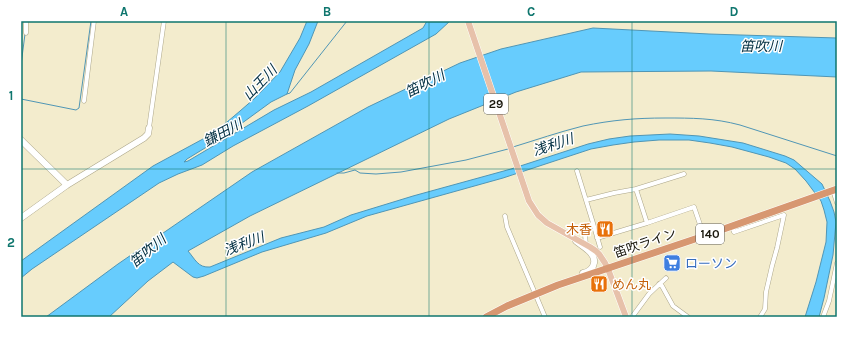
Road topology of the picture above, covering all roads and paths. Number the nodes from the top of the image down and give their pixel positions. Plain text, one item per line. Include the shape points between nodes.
1 (26, 21) edge
2 (94, 21) edge
3 (164, 21) edge
4 (468, 21) edge
5 (26, 33) dead end
6 (84, 101) dead end
7 (149, 128) joint
8 (21, 140) edge
9 (577, 171) dead end
10 (684, 174) dead end
11 (67, 185) junction
12 (636, 189) junction
13 (834, 192) edge
14 (586, 200) junction
15 (837, 203) edge
16 (506, 216) dead end
17 (21, 218) edge
18 (593, 223) junction
19 (647, 223) junction
20 (732, 226) junction
21 (704, 236) junction
22 (571, 237) junction
23 (597, 238) junction
24 (586, 245) junction
25 (600, 247) dead end
26 (837, 263) edge
27 (608, 269) junction
28 (666, 278) dead end
29 (659, 284) junction
30 (558, 285) junction
31 (536, 294) junction
32 (486, 317) edge
33 (545, 317) edge
34 (626, 317) edge
35 (632, 317) edge
36 (688, 317) edge
37 (760, 317) edge
38 (823, 317) edge

1 - 5 street
2 - 6 street
3 - 7 street
4 - 22 main road, 29 via 529,201 547,223
7 - 11 street via 144,138
8 - 11 street
9 - 14 street
10 - 12 street
11 - 17 street
12 - 14 street
12 - 19 street
13 - 15 street
13 - 20 highway, 笛吹ライン / 140
14 - 18 street
16 - 31 street via 506,227
18 - 23 street
18 - 24 street via 585,235
19 - 21 street via 694,207
19 - 23 street
20 - 21 highway, 笛吹ライン / 140
20 - 37 street via 734,232 784,215 766,292 765,310
21 - 27 highway, 笛吹ライン / 140
22 - 24 main road, 29
22 - 30 street via 591,252 594,265 588,272 576,275
23 - 25 street
24 - 27 main road, 29 via 599,254
26 - 38 street
27 - 30 highway, 笛吹ライン / 140
27 - 34 main road, 29
28 - 29 street
29 - 35 street
29 - 36 street via 673,306
30 - 31 highway, 笛吹ライン / 140
31 - 32 highway, 笛吹ライン / 140
31 - 33 street

